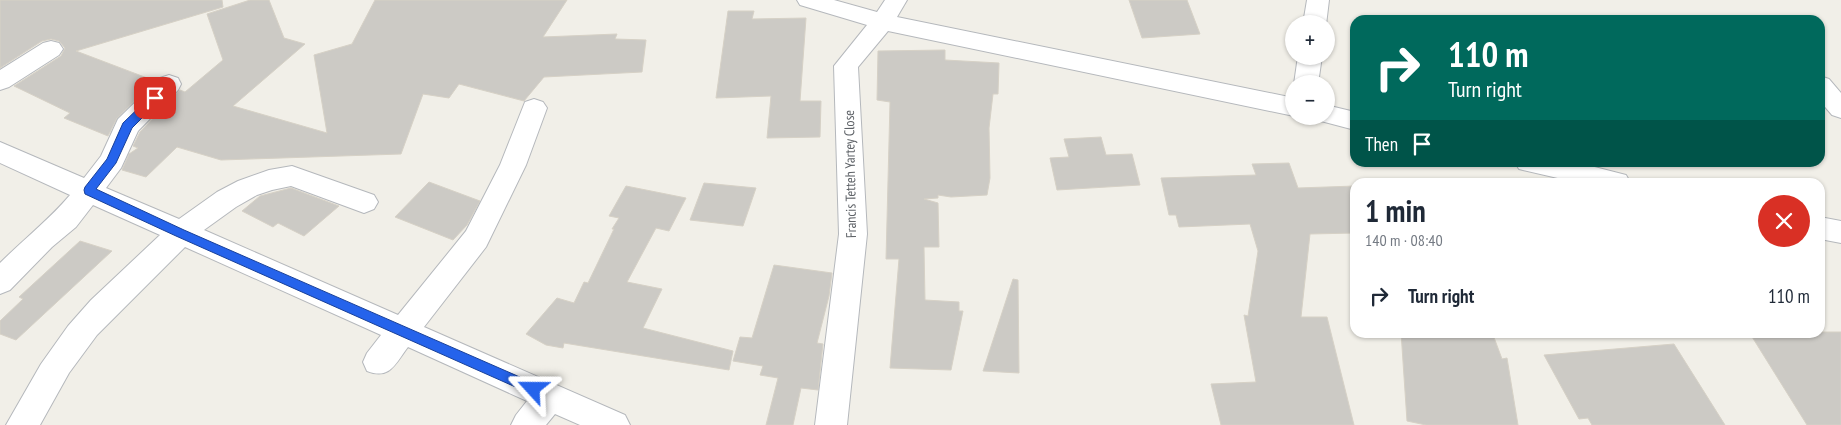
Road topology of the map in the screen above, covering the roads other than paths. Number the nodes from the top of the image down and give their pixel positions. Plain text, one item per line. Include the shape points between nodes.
1 (808, 0) edge
2 (1318, 0) edge
3 (890, 11) edge
4 (1316, 15) edge
5 (51, 49) dead end
6 (0, 81) edge
7 (169, 84) dead end
8 (1825, 91) edge
9 (1285, 105) edge
10 (534, 108) dead end
11 (1841, 109) edge
12 (1335, 116) edge
13 (1350, 120) edge
14 (0, 152) edge
15 (1550, 167) edge
16 (1599, 178) edge
17 (89, 190) junction
18 (364, 202) dead end
19 (1825, 229) edge
20 (1841, 232) edge
21 (180, 233) junction
22 (0, 282) edge
23 (402, 331) junction
24 (378, 362) dead end
25 (550, 396) junction
26 (22, 425) edge
27 (527, 425) edge
28 (614, 425) edge
29 (831, 425) edge

1 - 3 street
2 - 4 street
3 - 9 street
3 - 29 street, Francis Tetteh Yartey Close via 846,66 853,234
5 - 6 street
7 - 17 street via 127,126 112,160
8 - 11 street
10 - 23 street via 512,165 476,239
12 - 13 street
14 - 17 street
15 - 16 street
17 - 21 street
17 - 22 street via 66,219
18 - 21 street via 292,176 280,177 229,197
19 - 20 street
21 - 23 street
21 - 26 street via 72,343
23 - 24 street
23 - 25 street
25 - 27 street
25 - 28 street

